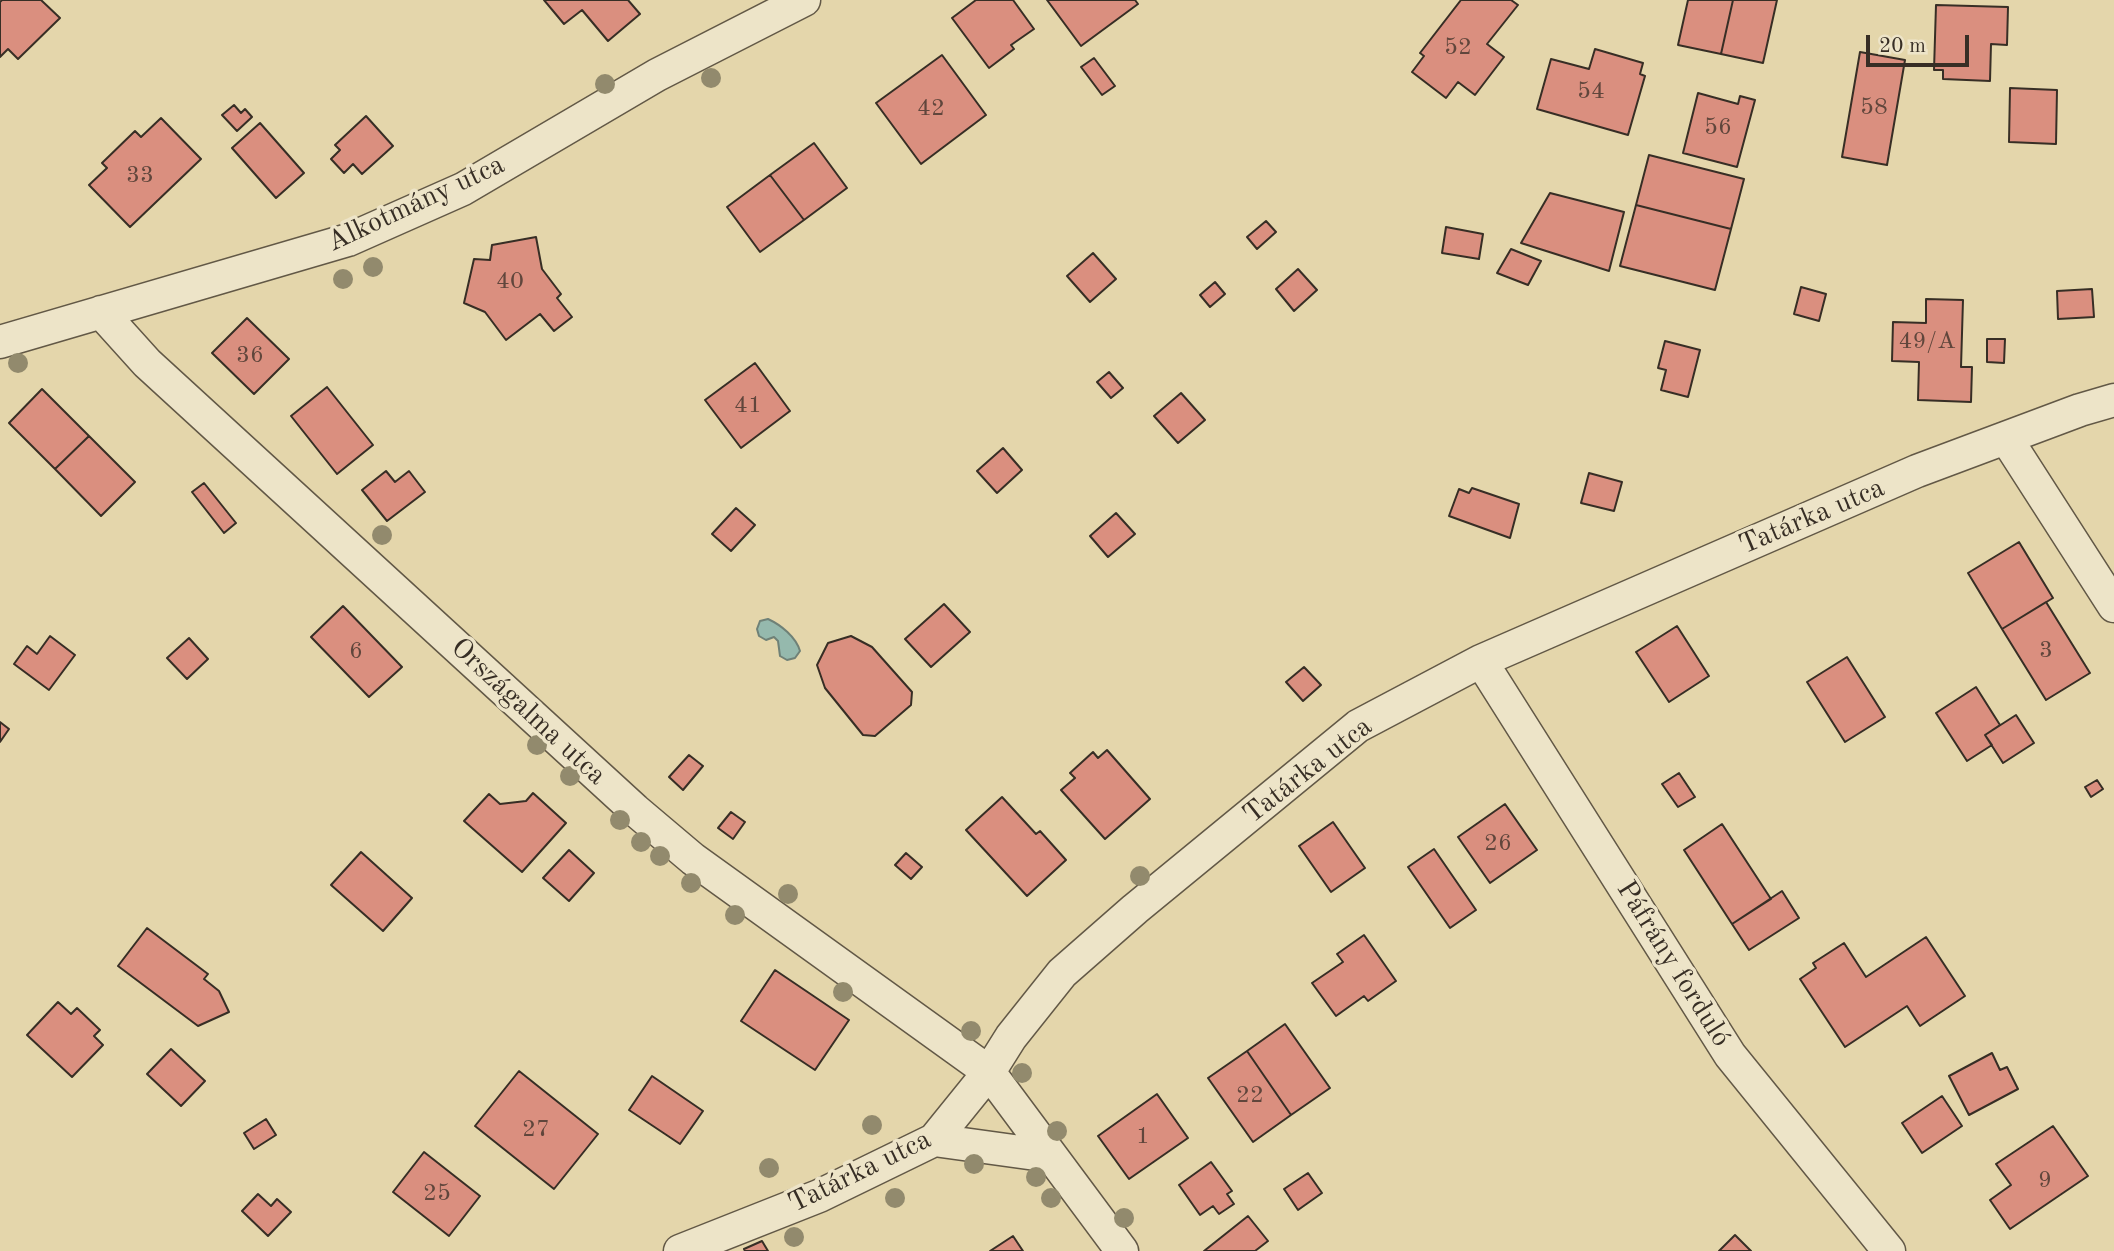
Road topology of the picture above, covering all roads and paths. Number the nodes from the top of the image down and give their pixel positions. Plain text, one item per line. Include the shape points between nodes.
1 (804, 0) edge
2 (101, 312) junction
3 (0, 342) edge
4 (2114, 400) edge
5 (2006, 438) junction
6 (2114, 606) edge
7 (1481, 661) junction
8 (989, 1072) junction
9 (934, 1140) junction
10 (1050, 1156) junction
11 (680, 1251) edge
12 (1122, 1251) edge
13 (1889, 1251) edge

1 - 2 street, Alkotmány utca via 657,75 463,189 348,240
2 - 3 street, Alkotmány utca
2 - 8 street, Országalma utca via 148,363 683,851
4 - 5 street, Tatárka utca
5 - 6 street
5 - 7 street, Tatárka utca via 1917,471
7 - 8 street, Tatárka utca via 1358,726 1135,909 1062,973
7 - 13 street, Páfrány forduló via 1730,1055
8 - 9 street, Tatárka utca
8 - 10 street, Országalma utca
9 - 10 street
9 - 11 street, Tatárka utca via 819,1196
10 - 12 street, Országalma utca

